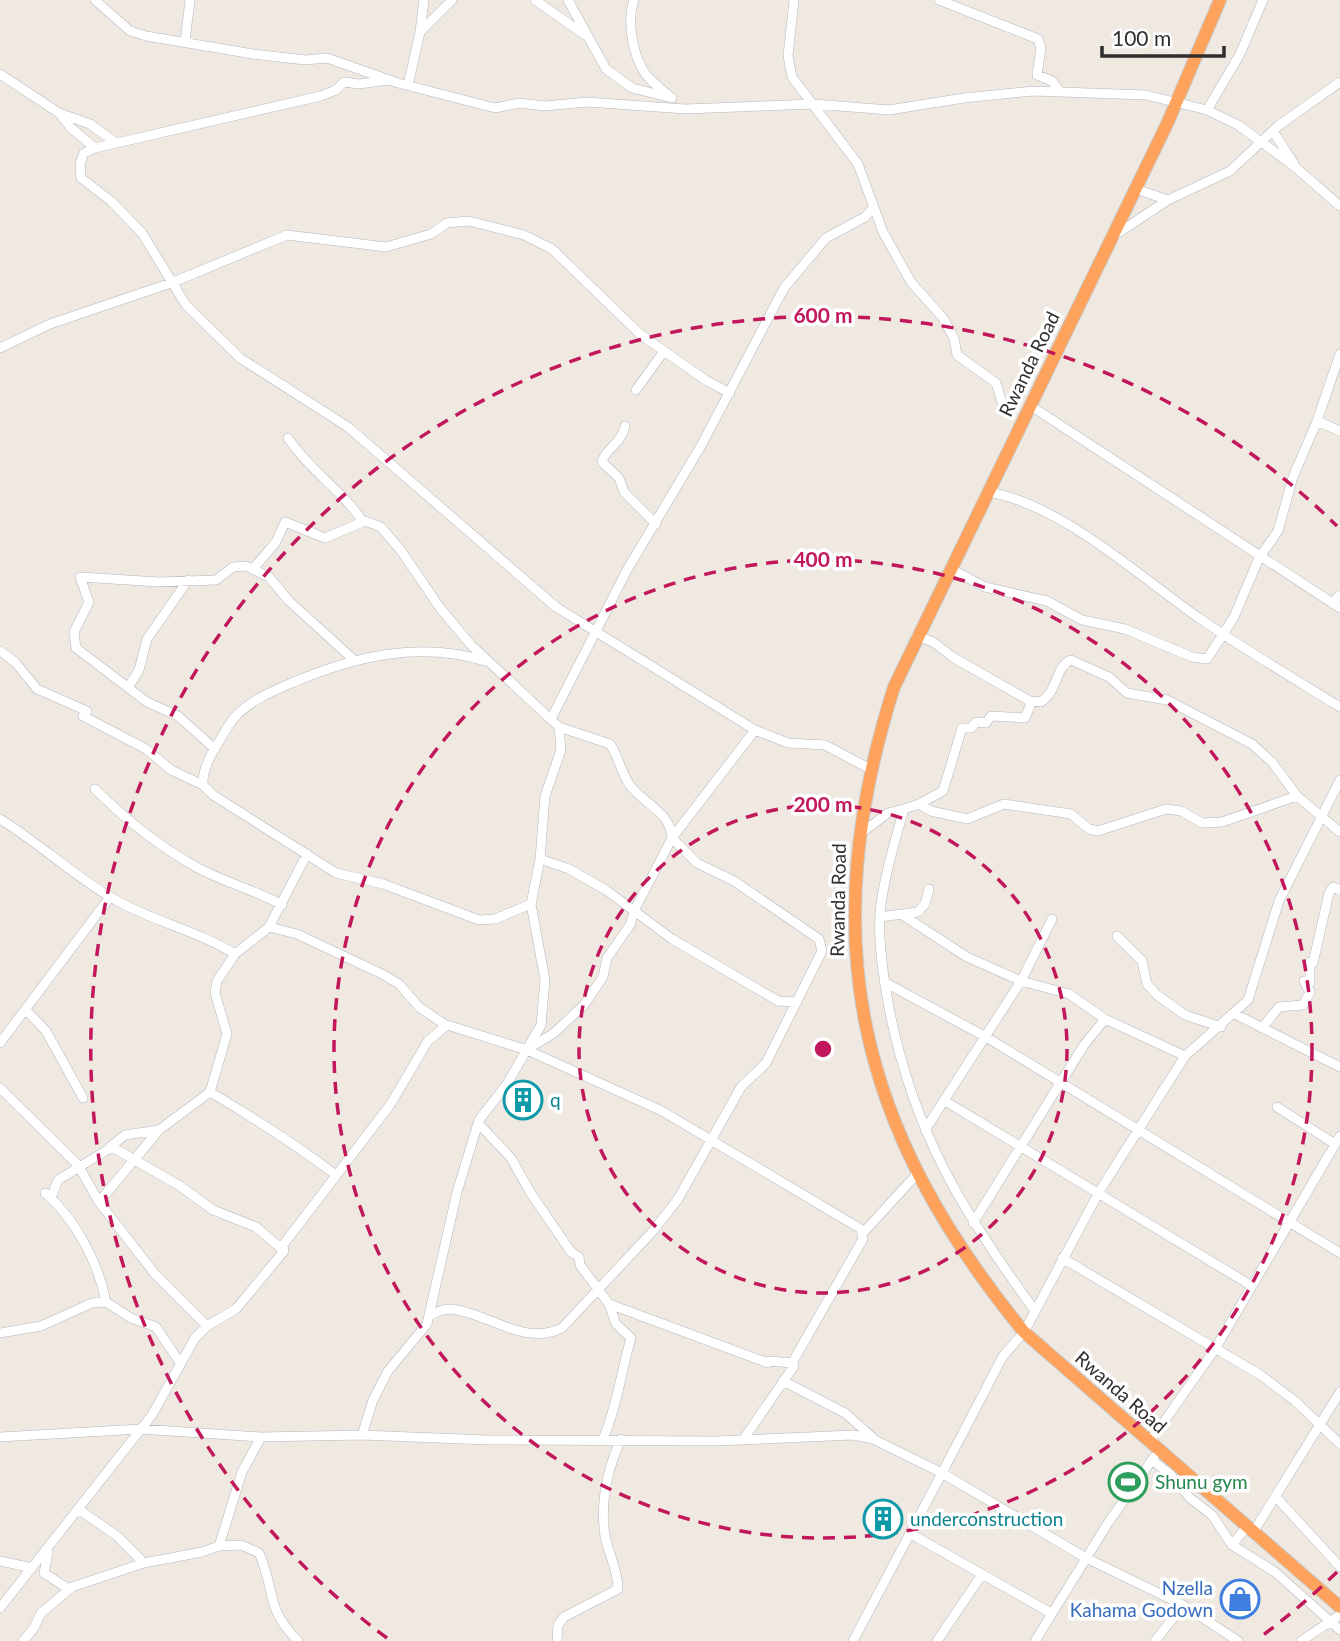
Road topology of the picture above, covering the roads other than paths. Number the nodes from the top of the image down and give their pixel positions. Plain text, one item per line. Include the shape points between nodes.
1 (95, 0) edge
2 (190, 0) edge
3 (424, 0) edge
4 (452, 0) edge
5 (535, 0) edge
6 (568, 0) edge
7 (634, 0) edge
8 (794, 0) edge
9 (939, 0) edge
10 (1220, 0) edge
11 (1263, 0) edge
12 (420, 32) junction
13 (586, 37) junction
14 (185, 41) junction
15 (0, 74) edge
16 (389, 80) junction
17 (1340, 82) edge
18 (408, 85) junction
19 (1060, 92) junction
20 (672, 98) junction
21 (1177, 102) junction
22 (814, 104) junction
23 (685, 109) junction
24 (1207, 110) junction
25 (59, 113) junction
26 (1273, 131) junction
27 (1259, 142) junction
28 (116, 143) junction
29 (95, 148) junction
30 (1294, 166) junction
31 (1136, 189) junction
32 (1168, 200) junction
33 (1340, 206) edge
34 (874, 207) junction
35 (1113, 236) junction
36 (172, 283) junction
37 (0, 348) edge
38 (664, 351) junction
39 (1340, 354) edge
40 (636, 390) dead end
41 (730, 393) junction
42 (1003, 406) dead end
43 (1031, 406) junction
44 (1317, 421) junction
45 (625, 426) dead end
46 (1340, 431) edge
47 (288, 439) dead end
48 (989, 492) junction
49 (363, 522) junction
50 (656, 524) junction
51 (1259, 558) junction
52 (253, 569) junction
53 (951, 569) junction
54 (188, 580) junction
55 (1340, 595) edge
56 (1336, 606) edge
57 (596, 633) junction
58 (1223, 635) junction
59 (917, 636) junction
60 (0, 652) edge
61 (354, 660) junction
62 (487, 661) junction
63 (129, 686) junction
64 (1032, 701) junction
65 (1340, 707) edge
66 (552, 717) junction
67 (559, 727) junction
68 (755, 730) junction
69 (215, 749) junction
70 (870, 769) junction
71 (1340, 780) edge
72 (203, 785) junction
73 (95, 789) dead end
74 (1297, 796) junction
75 (919, 804) junction
76 (904, 809) junction
77 (1320, 816) junction
78 (0, 819) edge
79 (1340, 832) edge
80 (859, 835) junction
81 (672, 838) junction
82 (307, 854) junction
83 (540, 859) junction
84 (929, 889) dead end
85 (1340, 890) edge
86 (110, 897) junction
87 (531, 904) junction
88 (282, 905) junction
89 (635, 909) junction
90 (905, 916) junction
91 (880, 917) junction
92 (1052, 919) dead end
93 (269, 928) junction
94 (1117, 936) dead end
95 (236, 954) junction
96 (1021, 981) junction
97 (884, 982) junction
98 (797, 1002) junction
99 (27, 1011) junction
100 (1235, 1014) junction
101 (1105, 1019) junction
102 (447, 1025) junction
103 (1221, 1027) junction
104 (1262, 1028) junction
105 (986, 1037) junction
106 (0, 1043) edge
107 (527, 1050) junction
108 (1185, 1056) junction
109 (1340, 1067) edge
110 (1060, 1083) junction
111 (0, 1088) edge
112 (210, 1093) junction
113 (83, 1098) dead end
114 (945, 1101) junction
115 (1277, 1107) dead end
116 (478, 1123) junction
117 (1139, 1129) junction
118 (159, 1130) junction
119 (925, 1130) junction
120 (712, 1140) junction
121 (1338, 1140) edge
122 (110, 1147) junction
123 (1023, 1147) junction
124 (134, 1161) junction
125 (78, 1165) junction
126 (917, 1174) junction
127 (336, 1175) junction
128 (1098, 1192) junction
129 (100, 1202) junction
130 (973, 1223) junction
131 (1289, 1223) junction
132 (863, 1233) junction
133 (284, 1251) junction
134 (1340, 1253) edge
135 (1062, 1258) junction
136 (1252, 1286) junction
137 (599, 1287) junction
138 (106, 1302) junction
139 (609, 1304) junction
140 (1035, 1311) junction
141 (429, 1315) junction
142 (207, 1326) junction
143 (1024, 1332) junction
144 (0, 1333) edge
145 (1215, 1349) junction
146 (179, 1361) junction
147 (792, 1363) junction
148 (783, 1381) junction
149 (1340, 1392) edge
150 (1319, 1426) junction
151 (141, 1429) junction
152 (362, 1435) junction
153 (0, 1437) edge
154 (261, 1437) junction
155 (873, 1438) junction
156 (603, 1439) junction
157 (621, 1439) junction
158 (743, 1440) junction
159 (1340, 1444) edge
160 (1153, 1451) junction
161 (942, 1473) junction
162 (1276, 1497) junction
163 (78, 1509) junction
164 (1250, 1529) junction
165 (911, 1534) junction
166 (1232, 1545) junction
167 (219, 1546) junction
168 (49, 1548) junction
169 (1086, 1558) junction
170 (0, 1561) edge
171 (144, 1563) junction
172 (1340, 1567) edge
173 (32, 1568) junction
174 (981, 1576) junction
175 (68, 1588) junction
176 (1183, 1605) junction
177 (1340, 1606) edge
178 (0, 1608) edge
179 (1051, 1613) junction
180 (1340, 1615) edge
181 (1331, 1623) junction
182 (1340, 1630) edge
183 (23, 1641) edge
184 (298, 1641) edge
185 (556, 1641) edge
186 (853, 1641) edge
187 (937, 1641) edge
188 (1035, 1641) edge
189 (1155, 1641) edge
190 (1238, 1641) edge
191 (1301, 1641) edge

1 - 14 street via 130,31
2 - 14 street
3 - 12 street
4 - 12 street
5 - 13 street
6 - 13 street
7 - 20 street via 631,26 640,63
8 - 22 street via 789,66 792,78
9 - 19 street via 1038,39 1037,75 1052,81
10 - 21 highway, Rwanda Road
11 - 24 street via 1240,54
12 - 18 street
13 - 20 street via 599,61 617,79 632,88
14 - 16 street via 253,54 327,58
15 - 25 street
16 - 18 street
16 - 28 street via 359,85 344,82 321,96
17 - 26 street
18 - 23 street via 495,108 587,102
19 - 21 street via 1146,95
19 - 22 street via 1001,93 889,110
20 - 23 street
21 - 24 street
21 - 31 highway, Rwanda Road
22 - 23 street
22 - 34 street via 858,164
24 - 27 street
25 - 28 street via 90,124
25 - 29 street
26 - 27 street
26 - 30 street
27 - 30 street
27 - 32 street via 1222,176
28 - 29 street
29 - 36 street via 84,153 82,178 142,233
30 - 33 street
31 - 32 street
31 - 35 highway, Rwanda Road
32 - 35 street
34 - 41 street via 865,217 826,238 795,272 760,329
34 - 42 street via 911,282 950,328 957,355 996,383
35 - 43 highway, Rwanda Road
36 - 37 street via 50,324
36 - 38 street via 287,235 386,247 431,234 447,223 469,221 524,235 552,250 625,321
36 - 57 street via 192,312 240,358 348,427 556,607
38 - 40 street
38 - 41 street
39 - 44 street
41 - 50 street
43 - 48 highway, Rwanda Road
43 - 51 street via 1209,520
44 - 46 street
44 - 51 street via 1293,477 1278,531
45 - 50 street via 621,440 602,462
47 - 49 street
48 - 53 highway, Rwanda Road
48 - 58 street via 1046,512
49 - 52 street via 325,538 285,522 276,542
49 - 62 street via 377,524 390,536 440,608
50 - 57 street
51 - 56 street
51 - 58 street
52 - 54 street via 237,566 216,580
52 - 61 street via 269,577
53 - 58 street via 985,587 1056,604 1082,620 1125,629 1200,660 1207,659
53 - 59 highway, Rwanda Road
54 - 63 street via 148,639
54 - 63 street via 80,578 89,602 74,632 74,645
55 - 56 street
57 - 66 street
57 - 68 street
58 - 65 street
59 - 64 street
59 - 70 highway, Rwanda Road via 894,687
60 - 72 street via 17,664 37,690 87,711 83,716
61 - 62 street via 410,651
61 - 69 street via 249,705 234,718
62 - 66 street
63 - 69 street via 147,702 178,716
64 - 74 street via 1046,698 1057,685 1062,665 1076,662 1109,677 1127,693 1167,701 1252,744
64 - 75 street via 1025,718 991,716 986,723 962,728 943,792
66 - 67 street
67 - 81 street via 603,739 612,746 631,787 666,819
67 - 83 street via 561,750 545,796
68 - 70 street via 788,743 825,745
68 - 81 street
69 - 72 street
70 - 80 highway, Rwanda Road
71 - 77 street
72 - 82 street
73 - 88 street via 127,821 196,867
74 - 75 street via 1222,822 1202,823 1181,811 1166,810 1098,831 1088,829 1071,814 1004,804 967,819
74 - 77 street
75 - 76 street
76 - 80 street via 888,813
76 - 91 street
77 - 79 street
77 - 100 street via 1279,901 1248,1000
78 - 86 street
80 - 126 highway, Rwanda Road via 854,939 862,1018 893,1122
81 - 89 street
81 - 98 street via 697,863 734,881 819,939 822,951
82 - 87 street via 342,875 383,884 479,920
82 - 88 street
83 - 87 street
83 - 89 street via 569,869
84 - 90 street via 921,910
85 - 104 street via 1333,887 1329,893 1310,962 1310,983 1304,982 1310,992 1303,1005 1279,1007
86 - 95 street
86 - 99 street
87 - 107 street via 546,989 541,1025
88 - 93 street
89 - 98 street via 672,939 778,1001
89 - 107 street via 607,958 603,977 579,1011
90 - 91 street
90 - 96 street via 956,951
91 - 97 street
92 - 96 street
93 - 95 street
93 - 102 street via 297,934 384,975
94 - 103 street via 1142,961 1147,984 1157,995 1185,1015
95 - 112 street via 223,970 215,993 227,1034
96 - 101 street via 1069,994
96 - 105 street
97 - 105 street
97 - 119 street via 902,1069
98 - 120 street via 766,1063 741,1087
99 - 106 street
99 - 113 street via 46,1031
100 - 103 street
100 - 104 street
101 - 108 street
101 - 110 street
102 - 107 street
102 - 127 street via 428,1041 390,1105
103 - 108 street
104 - 109 street
105 - 110 street
105 - 114 street
107 - 116 street
107 - 120 street via 662,1111
108 - 117 street
110 - 117 street
110 - 123 street
111 - 125 street
112 - 118 street
112 - 127 street
114 - 119 street
114 - 123 street
115 - 121 street
116 - 137 street via 511,1158
116 - 141 street
117 - 128 street
117 - 131 street
118 - 122 street via 125,1135
118 - 124 street
119 - 130 street
120 - 132 street via 856,1224
120 - 137 street via 673,1207
121 - 131 street
122 - 124 street
122 - 125 street
123 - 128 street
123 - 130 street
124 - 129 street
124 - 133 street via 213,1210 257,1227
125 - 129 street
125 - 138 street via 55,1182 48,1196 80,1236
126 - 132 street
126 - 143 highway, Rwanda Road via 958,1246
127 - 133 street via 283,1245
128 - 135 street
128 - 136 street
129 - 142 street via 155,1274
130 - 140 street
131 - 134 street
131 - 136 street
132 - 147 street
133 - 142 street via 236,1309
135 - 140 street
135 - 145 street
136 - 145 street
137 - 139 street
137 - 141 street via 562,1328 551,1332 517,1331 450,1309
138 - 144 street via 92,1303 41,1326
138 - 146 street via 156,1327
139 - 147 street via 768,1363
139 - 156 street via 616,1324 631,1338
140 - 143 street
141 - 152 street via 427,1324 388,1371
142 - 146 street
143 - 160 highway, Rwanda Road
143 - 161 street via 1003,1356
145 - 150 street via 1272,1383
145 - 160 street
146 - 151 street via 164,1396
147 - 148 street
148 - 155 street via 845,1413
148 - 158 street
149 - 150 street
150 - 159 street
150 - 162 street
151 - 153 street
151 - 154 street
151 - 163 street
152 - 154 street
152 - 156 street
154 - 167 street via 242,1472
155 - 158 street
155 - 161 street
156 - 157 street
157 - 158 street
157 - 185 street via 607,1476 605,1530 618,1589 564,1617
160 - 164 highway, Rwanda Road
160 - 166 street via 1219,1522
160 - 169 street
161 - 165 street
161 - 169 street
162 - 164 street
162 - 172 street
163 - 168 street
163 - 171 street via 117,1536
164 - 166 street
164 - 177 highway, Rwanda Road
165 - 174 street
165 - 186 street
166 - 181 street via 1275,1572
167 - 171 street
167 - 184 street via 246,1546 258,1553 277,1617
168 - 173 street
168 - 175 street via 44,1573
169 - 176 street
169 - 179 street
170 - 173 street
171 - 175 street
173 - 178 street
174 - 179 street
174 - 187 street
175 - 183 street via 41,1613
176 - 189 street
176 - 190 street
179 - 188 street
180 - 181 street
181 - 182 street
181 - 191 street

